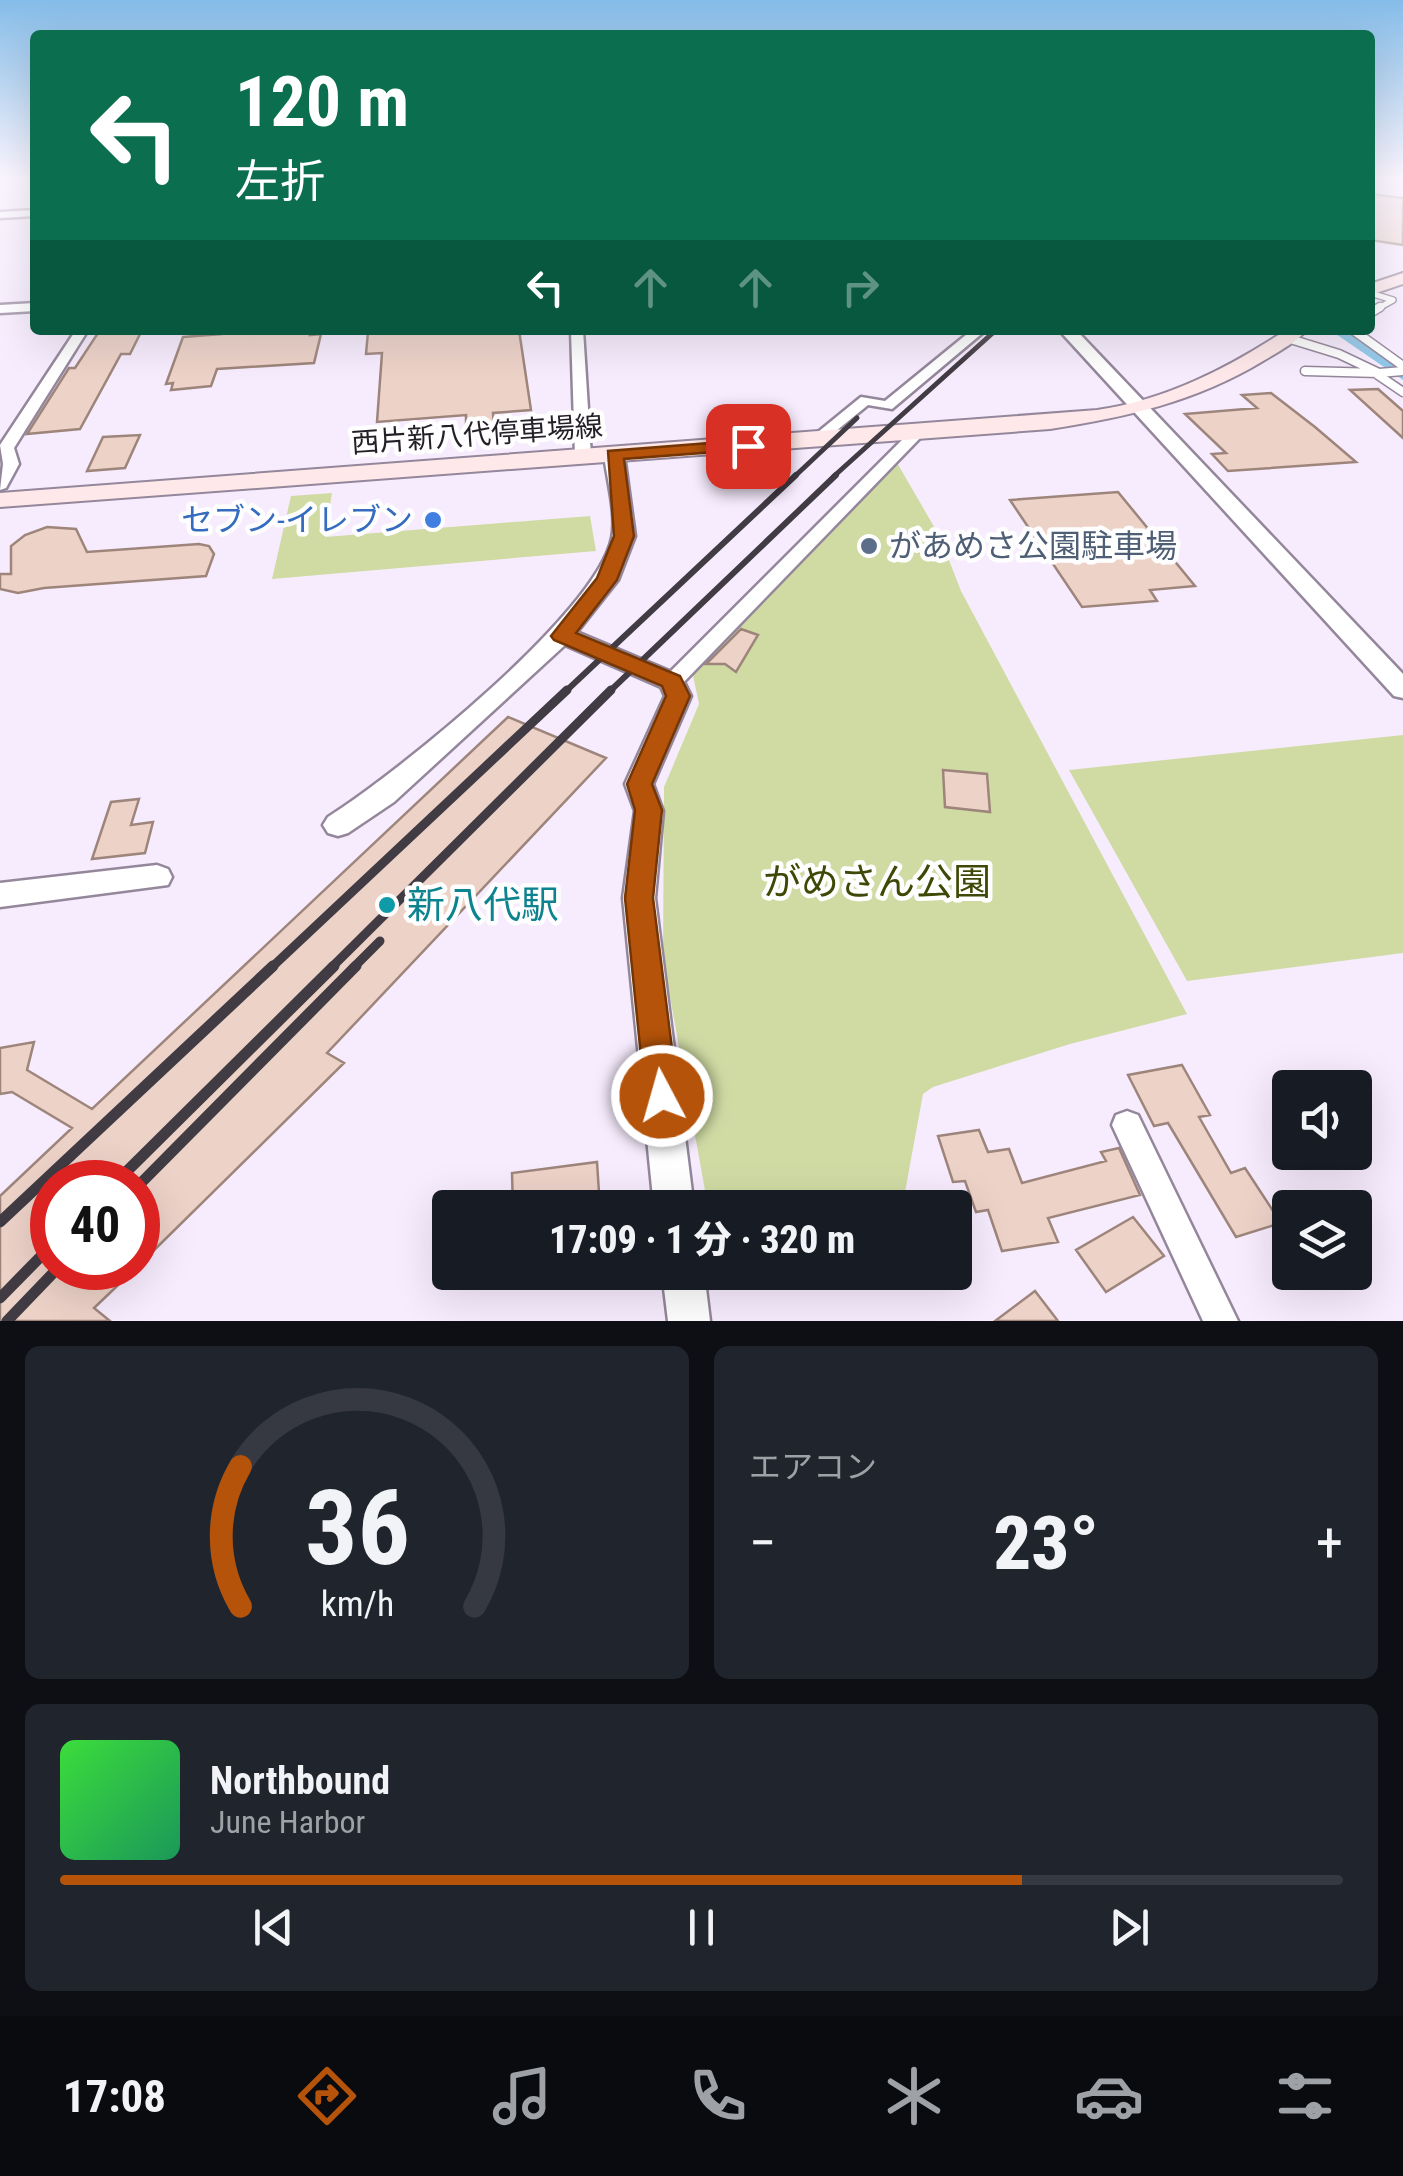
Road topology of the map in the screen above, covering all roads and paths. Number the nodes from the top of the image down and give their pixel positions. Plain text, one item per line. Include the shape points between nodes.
1 (1403, 278) edge
2 (1375, 290) edge
3 (1375, 294) edge
4 (30, 306) edge
5 (0, 309) edge
6 (1375, 310) edge
7 (79, 335) edge
8 (576, 335) edge
9 (974, 335) edge
10 (1072, 335) edge
11 (1292, 335) edge
12 (1295, 335) edge
13 (1359, 335) edge
14 (1403, 369) edge
15 (1306, 371) dead end
16 (1378, 373) junction
17 (1403, 392) edge
18 (1140, 408) junction
19 (916, 434) junction
20 (815, 441) junction
21 (614, 454) junction
22 (584, 456) junction
23 (0, 484) edge
24 (0, 500) edge
25 (562, 636) junction
26 (672, 682) junction
27 (1403, 690) edge
28 (338, 825) dead end
29 (156, 877) dead end
30 (0, 894) edge
31 (1127, 1125) dead end
32 (672, 1190) edge
33 (686, 1290) edge
34 (690, 1321) edge
35 (1220, 1321) edge

1 - 2 main road
3 - 6 lane via 1393,300
4 - 5 street
7 - 23 street via 6,448 10,464
8 - 22 street
9 - 20 street via 887,406 866,400
10 - 18 street
11 - 18 main road, 西片新八代停車場線 via 1248,364
12 - 16 lane
13 - 14 lane
14 - 16 lane
15 - 16 lane
16 - 17 lane
18 - 19 main road, 西片新八代停車場線
18 - 27 street
19 - 20 main road, 西片新八代停車場線
19 - 26 street
20 - 21 main road, 西片新八代停車場線
21 - 22 main road, 西片新八代停車場線
21 - 25 street via 624,536 607,580
22 - 24 main road, 西片新八代停車場線
25 - 26 street
25 - 28 street via 384,795
26 - 32 street via 678,696 640,784 648,810 639,898
29 - 30 street
31 - 35 street
33 - 34 street

